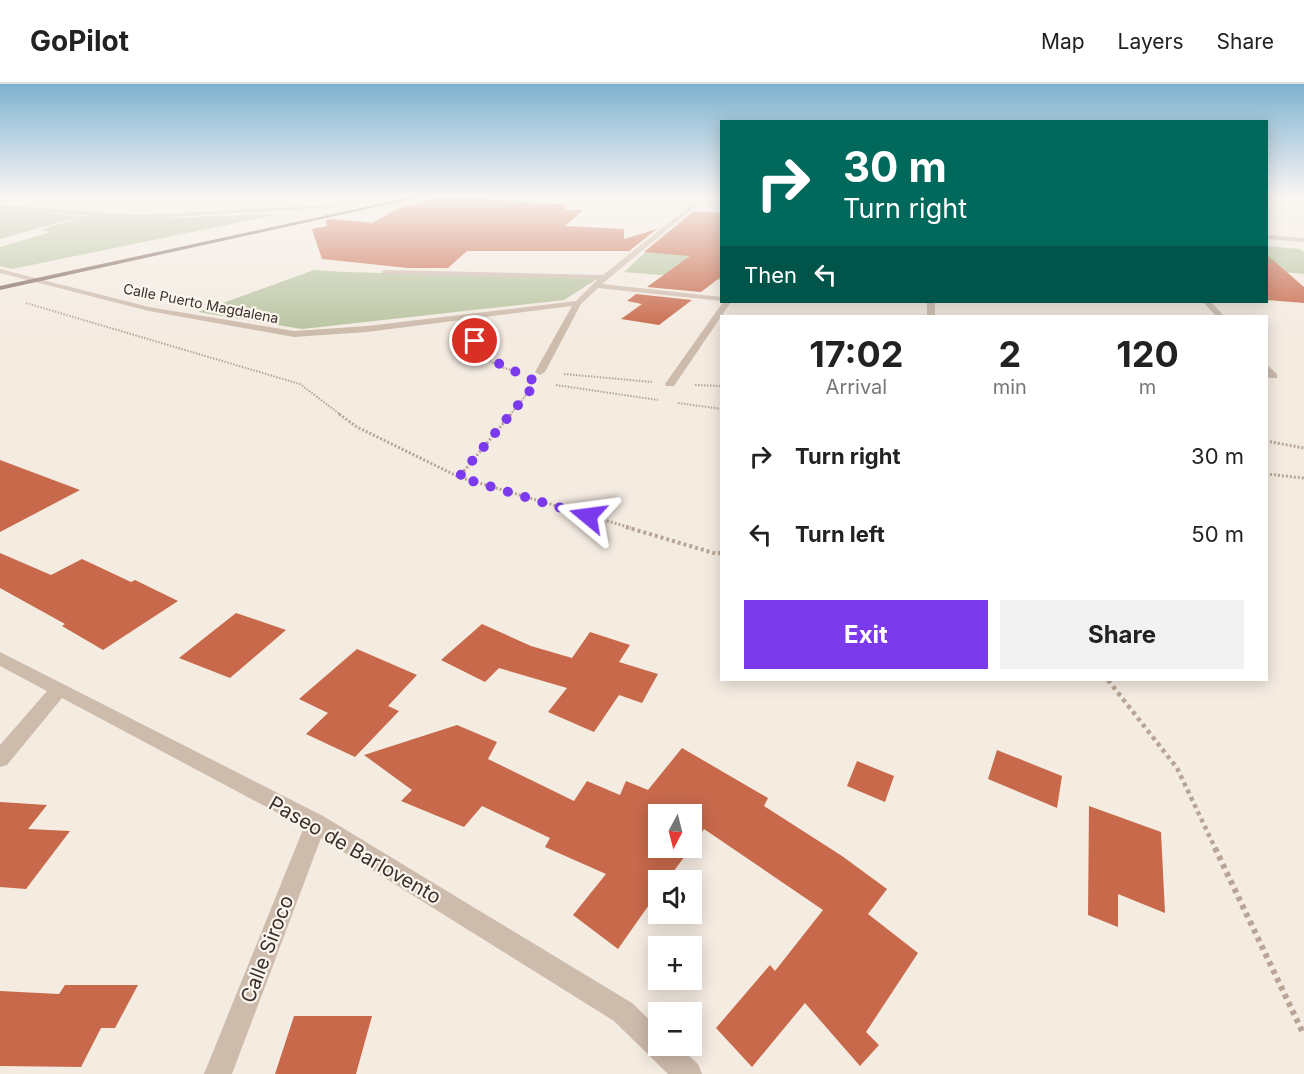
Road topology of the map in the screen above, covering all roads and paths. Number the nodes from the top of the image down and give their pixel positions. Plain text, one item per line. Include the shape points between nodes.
1 (172, 242) edge
2 (197, 242) edge
3 (649, 242) edge
4 (141, 249) dead end
5 (0, 271) edge
6 (385, 272) dead end
7 (37, 275) junction
8 (16, 276) junction
9 (605, 277) junction
10 (0, 279) edge
11 (596, 286) junction
12 (0, 288) edge
13 (720, 299) edge
14 (22, 302) dead end
15 (578, 303) junction
16 (726, 303) edge
17 (1208, 303) edge
18 (1219, 315) edge
19 (481, 330) dead end
20 (510, 371) junction
21 (540, 372) junction
22 (519, 375) dead end
23 (537, 382) dead end
24 (548, 384) dead end
25 (670, 384) junction
26 (720, 386) edge
27 (660, 401) dead end
28 (672, 402) dead end
29 (720, 409) edge
30 (1268, 441) edge
31 (1304, 448) edge
32 (1268, 474) edge
33 (459, 477) junction
34 (1304, 478) edge
35 (720, 553) edge
36 (0, 658) edge
37 (1109, 681) edge
38 (59, 688) junction
39 (0, 759) edge
40 (316, 823) junction
41 (1304, 1035) edge
42 (218, 1074) edge
43 (688, 1074) edge

1 - 4 main road
2 - 7 main road
3 - 9 street
5 - 8 street, Calle Puerto Magdalena
6 - 9 street
7 - 8 street, Calle Puerto Magdalena
7 - 12 main road
7 - 15 street, Calle Puerto Magdalena via 148,309 294,334
8 - 10 main road
9 - 11 street
11 - 13 street
11 - 15 street
14 - 33 path via 300,384 357,427
15 - 21 street
16 - 25 street
17 - 18 street
19 - 20 path via 475,341 476,349
20 - 21 path
20 - 22 path
21 - 25 path
23 - 33 path
24 - 27 path
25 - 26 path
28 - 29 path
30 - 31 path
32 - 34 path
33 - 35 path
36 - 38 street, Paseo de Barlovento
37 - 41 path via 1177,768
38 - 39 street
38 - 40 street, Paseo de Barlovento
40 - 42 street, Calle Siroco
40 - 43 street, Paseo de Barlovento via 623,1012

